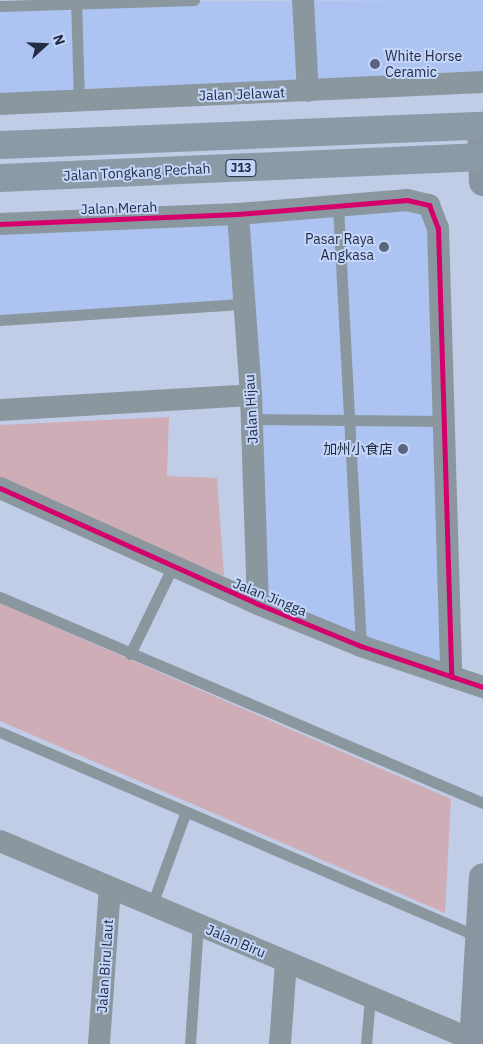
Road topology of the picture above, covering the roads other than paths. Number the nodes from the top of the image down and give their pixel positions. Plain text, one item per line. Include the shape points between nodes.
1 (194, 0) edge
2 (302, 0) edge
3 (76, 2) edge
4 (0, 6) edge
5 (483, 82) edge
6 (308, 91) junction
7 (79, 101) junction
8 (0, 104) edge
9 (482, 126) edge
10 (0, 145) edge
11 (483, 165) edge
12 (0, 178) edge
13 (338, 206) junction
14 (238, 214) junction
15 (0, 224) edge
16 (244, 304) junction
17 (0, 320) edge
18 (251, 395) junction
19 (0, 410) edge
20 (252, 420) junction
21 (350, 421) junction
22 (442, 421) junction
23 (0, 488) edge
24 (172, 568) junction
25 (0, 597) edge
26 (258, 604) junction
27 (361, 646) junction
28 (130, 654) junction
29 (451, 677) junction
30 (483, 687) edge
31 (0, 732) edge
32 (483, 803) edge
33 (185, 814) junction
34 (0, 841) edge
35 (483, 876) edge
36 (110, 888) junction
37 (152, 905) junction
38 (198, 925) junction
39 (479, 937) junction
40 (286, 962) junction
41 (480, 967) edge
42 (370, 997) junction
43 (473, 1042) edge
44 (99, 1044) edge
45 (190, 1044) edge
46 (280, 1044) edge
47 (366, 1044) edge

1 - 3 lane
2 - 6 street
3 - 4 lane
3 - 7 lane
5 - 6 street, Jalan Jelawat
6 - 7 street, Jalan Jelawat
7 - 8 street, Jalan Jelawat
9 - 10 main road
9 - 11 street
11 - 12 main road, Jalan Tongkang Pechah / J13
13 - 14 street, Jalan Merah
13 - 21 lane
13 - 22 street, Jalan Merah via 422,201 434,213
14 - 15 street, Jalan Merah
14 - 16 street, Jalan Hijau
16 - 17 lane
16 - 18 street, Jalan Hijau
18 - 19 street
18 - 20 street, Jalan Hijau
20 - 21 lane
20 - 26 street, Jalan Hijau
21 - 22 lane
21 - 27 lane
22 - 29 street, Jalan Merah
23 - 24 street, Jalan Jingga
24 - 26 street, Jalan Jingga
24 - 28 lane
25 - 28 lane
26 - 27 street, Jalan Jingga
27 - 29 street, Jalan Jingga
28 - 32 lane
29 - 30 street, Jalan Jingga
31 - 33 lane
33 - 37 lane
33 - 39 lane
34 - 36 street, Jalan Biru
35 - 39 street
36 - 37 street, Jalan Biru
36 - 44 street, Jalan Biru Laut
37 - 38 street, Jalan Biru
38 - 40 street, Jalan Biru
38 - 45 lane
39 - 41 street
40 - 42 street, Jalan Biru
40 - 46 street
41 - 43 street
42 - 43 street, Jalan Biru
42 - 47 lane

